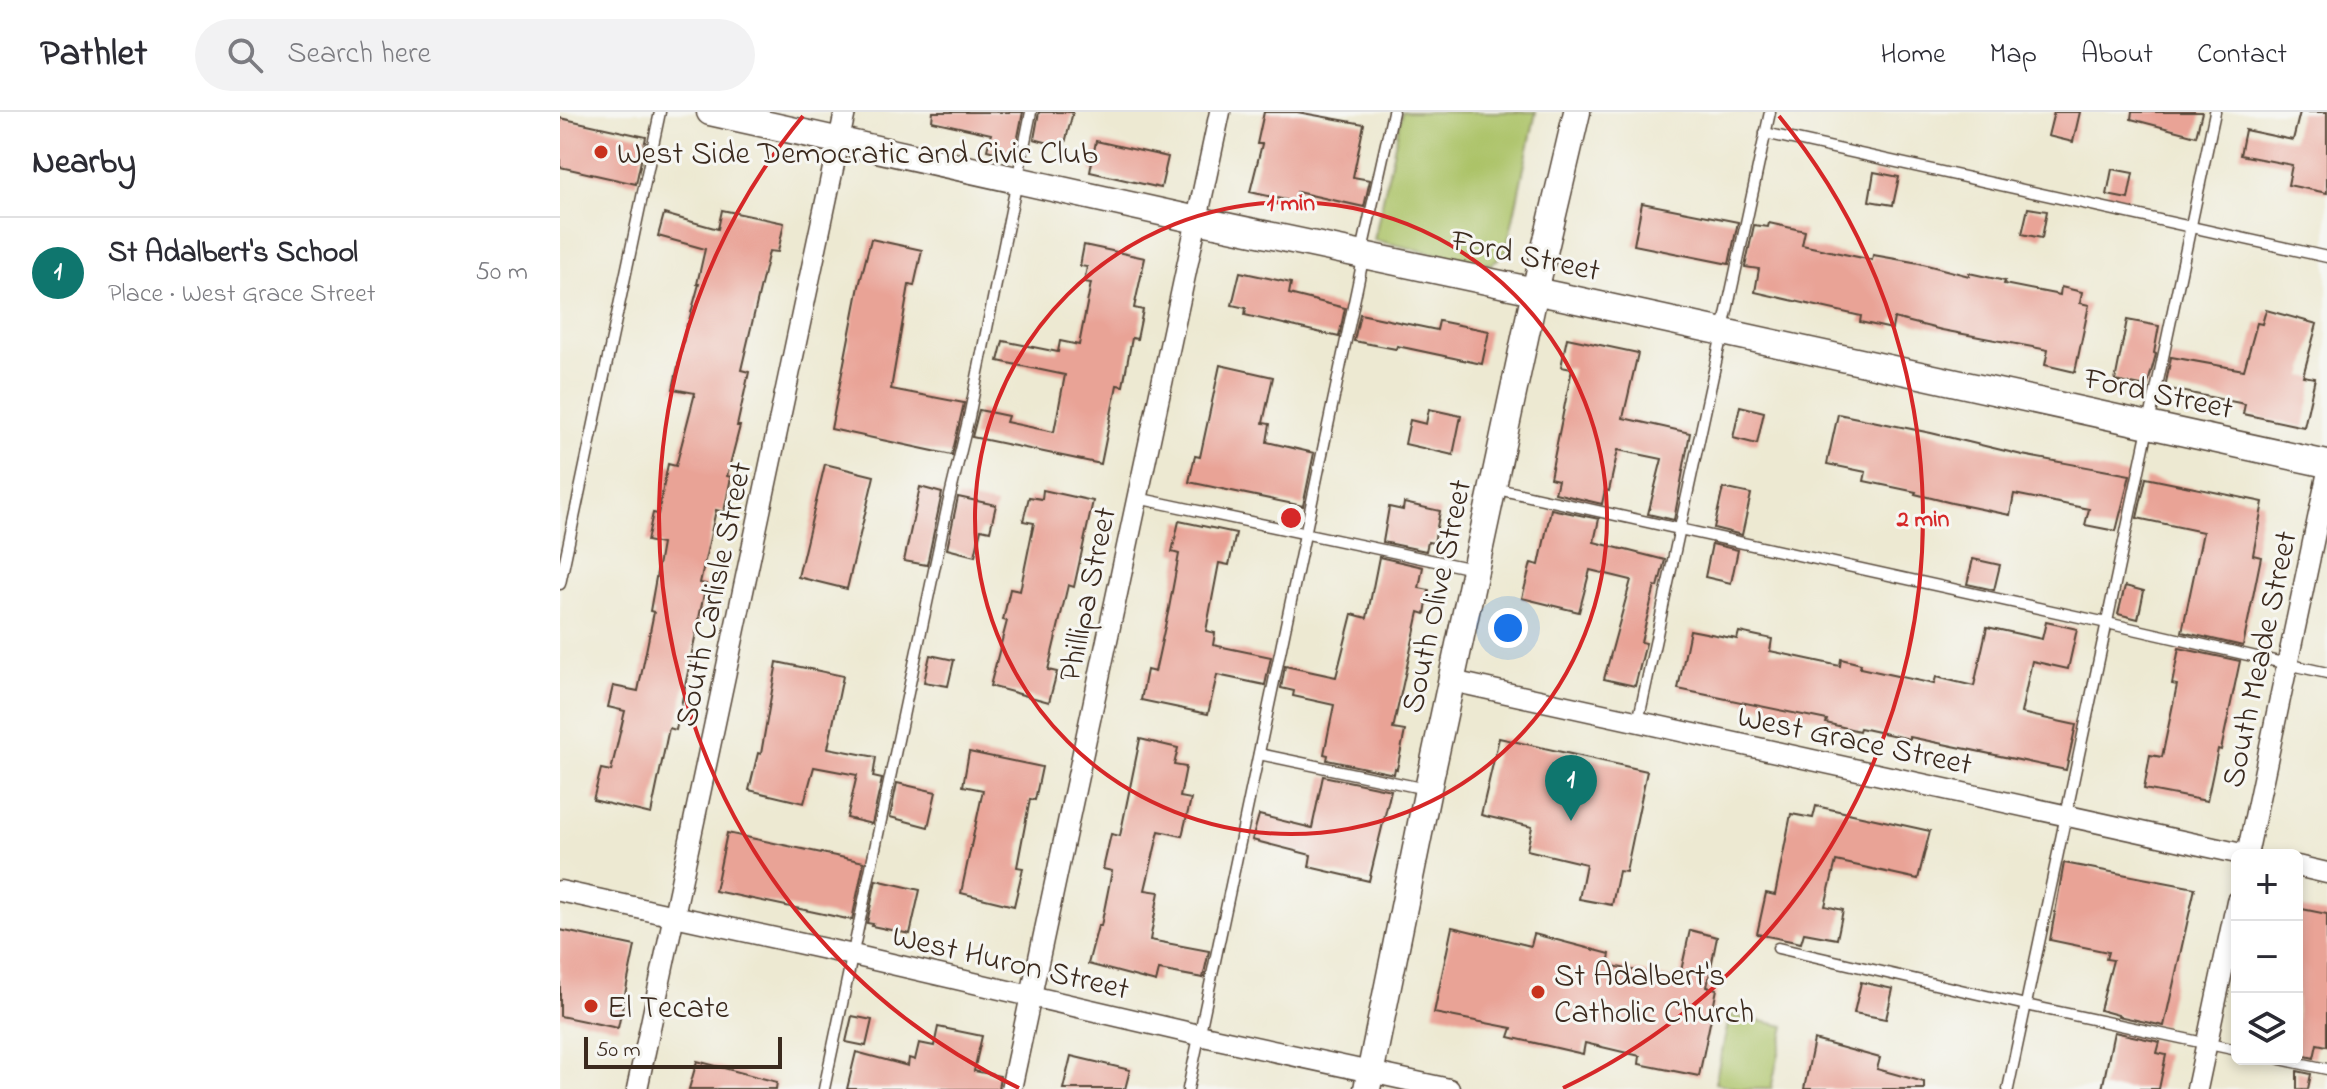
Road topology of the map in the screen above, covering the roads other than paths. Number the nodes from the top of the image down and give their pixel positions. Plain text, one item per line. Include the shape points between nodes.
1 (660, 112) edge
2 (710, 112) edge
3 (845, 112) edge
4 (1031, 112) edge
5 (1220, 112) edge
6 (1393, 112) edge
7 (1770, 112) edge
8 (2215, 112) edge
9 (1577, 114) edge
10 (1765, 133) junction
11 (838, 141) junction
12 (1017, 180) junction
13 (1197, 220) junction
14 (2191, 227) junction
15 (1363, 255) junction
16 (2327, 257) edge
17 (1535, 291) junction
18 (1723, 331) junction
19 (2149, 424) junction
20 (2327, 464) edge
21 (2327, 476) edge
22 (1493, 488) junction
23 (1137, 498) junction
24 (1680, 529) junction
25 (1305, 533) junction
26 (1475, 570) junction
27 (560, 584) edge
28 (2107, 623) junction
29 (2287, 665) junction
30 (2327, 673) edge
31 (1452, 681) junction
32 (1638, 722) junction
33 (1259, 754) junction
34 (1428, 789) junction
35 (2066, 816) junction
36 (2247, 849) edge
37 (2231, 852) edge
38 (2303, 867) edge
39 (2327, 873) edge
40 (560, 891) edge
41 (674, 916) junction
42 (2233, 921) edge
43 (1778, 948) dead end
44 (853, 955) junction
45 (1030, 997) junction
46 (2026, 1005) junction
47 (1199, 1035) junction
48 (2207, 1043) junction
49 (2231, 1049) edge
50 (2303, 1064) edge
51 (2327, 1069) edge
52 (1368, 1080) edge
53 (637, 1089) edge
54 (824, 1089) edge
55 (1011, 1089) edge
56 (1188, 1089) edge
57 (1449, 1089) edge
58 (2008, 1089) edge
59 (2197, 1089) edge

1 - 27 lane
2 - 11 street, Ford Street
3 - 11 street, South Carlisle Street
4 - 12 lane
5 - 13 street, Phillipa Street
6 - 15 lane
7 - 10 lane
8 - 14 lane
9 - 17 street, South Olive Street
10 - 14 lane
10 - 18 lane
11 - 12 street, Ford Street
11 - 41 street, South Carlisle Street
12 - 13 street, Ford Street
12 - 44 lane
13 - 15 street, Ford Street
13 - 23 street, Phillipa Street
14 - 16 lane
14 - 19 lane
15 - 17 street, Ford Street
15 - 25 lane
17 - 18 street, Ford Street
17 - 22 street, South Olive Street
18 - 19 street, Ford Street
18 - 24 lane
19 - 20 street, Ford Street
19 - 28 lane
21 - 29 street, South Meade Street
22 - 24 lane
22 - 26 street, South Olive Street
23 - 25 lane
23 - 45 street, Phillipa Street
24 - 28 lane
24 - 32 lane
25 - 26 lane
25 - 33 lane
26 - 31 street, South Olive Street
28 - 29 lane
28 - 35 lane
29 - 30 lane
29 - 36 street, South Meade Street
31 - 32 street, West Grace Street
31 - 34 street, South Olive Street
32 - 35 street, West Grace Street
33 - 34 lane
33 - 47 lane
34 - 52 street, South Olive Street
35 - 37 street, West Grace Street
35 - 46 lane
38 - 39 street
40 - 41 street, West Huron Street
41 - 44 street, West Huron Street
41 - 53 street, South Carlisle Street
42 - 48 street
43 - 46 lane
44 - 45 street, West Huron Street
44 - 54 lane
45 - 47 street, West Huron Street
45 - 55 street, Phillipa Street
46 - 48 lane
46 - 58 lane
47 - 52 street, West Huron Street
47 - 56 lane
48 - 49 lane
48 - 59 street
50 - 51 lane
52 - 57 street, West Huron Street

